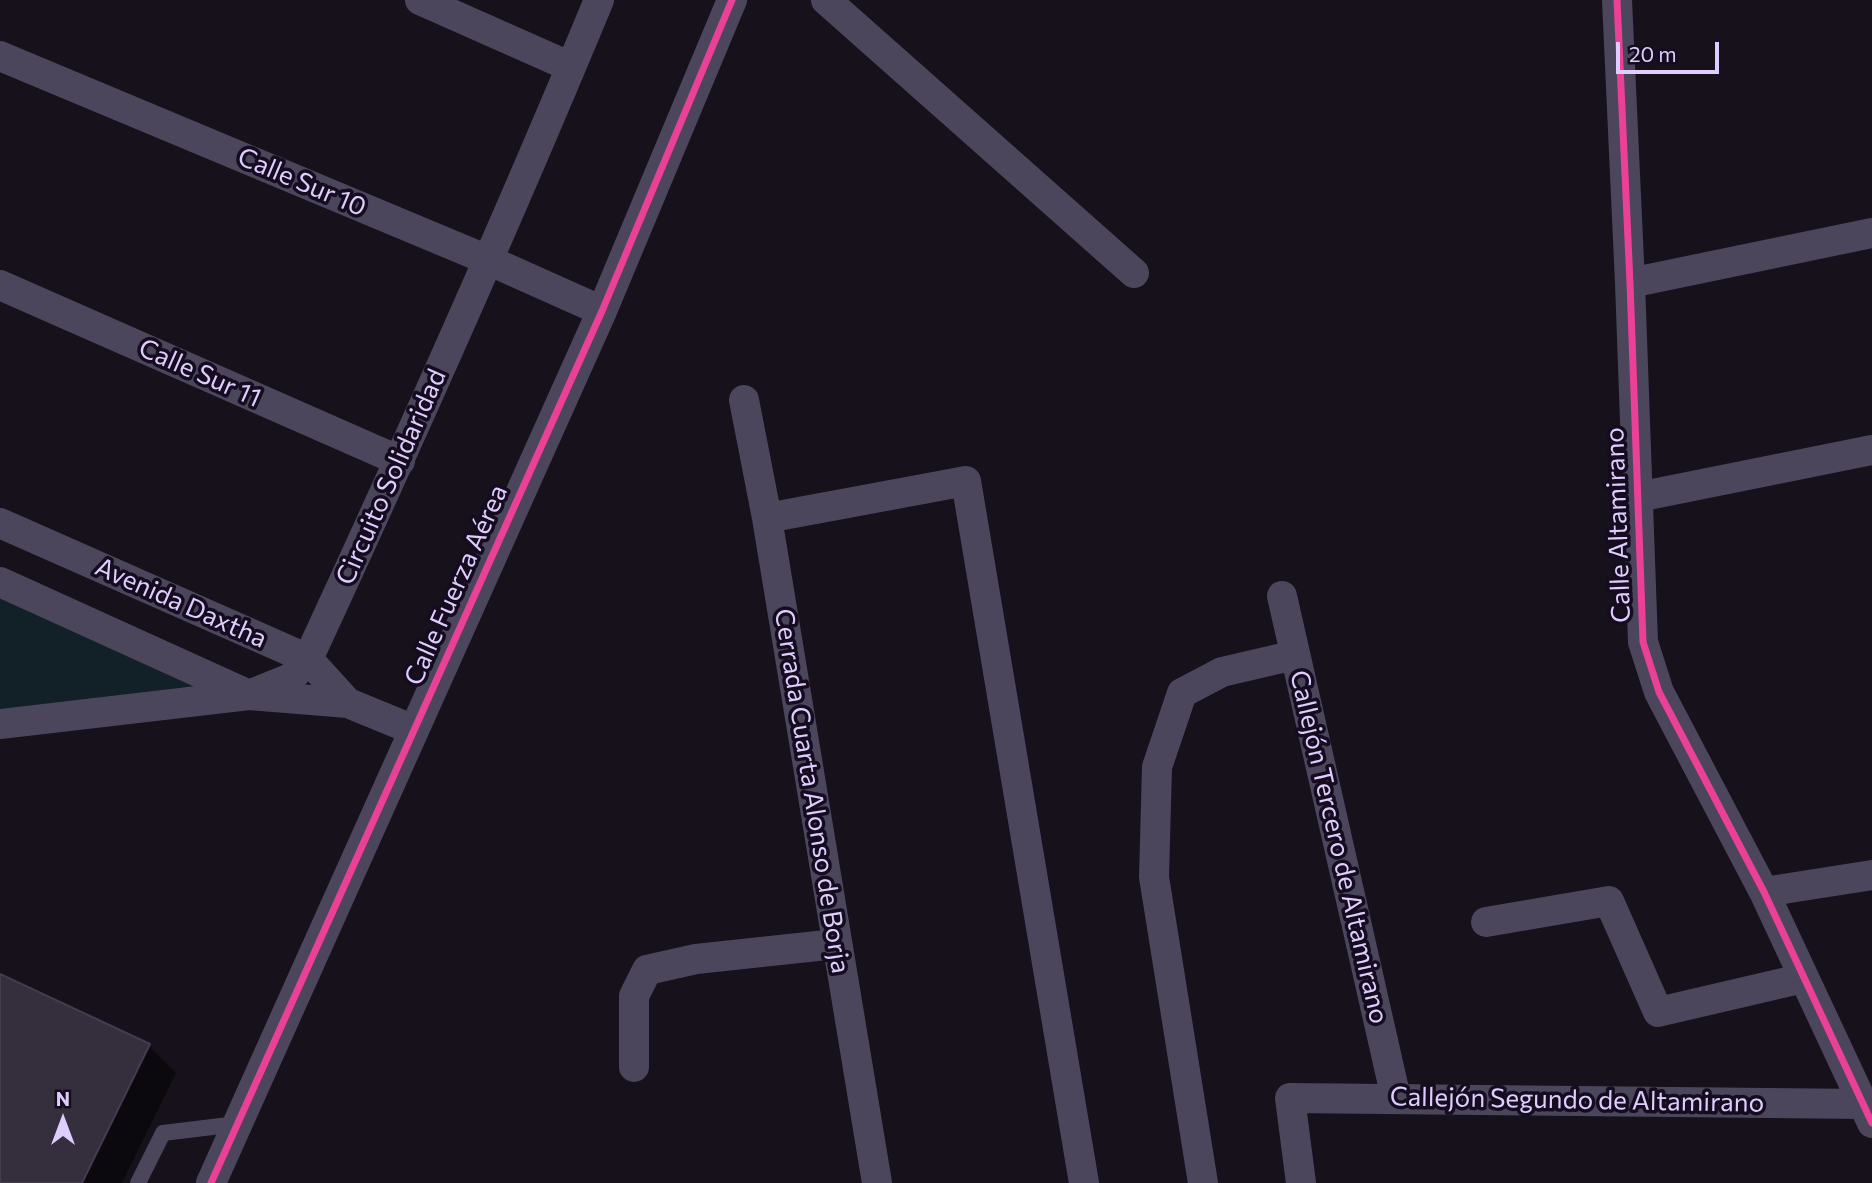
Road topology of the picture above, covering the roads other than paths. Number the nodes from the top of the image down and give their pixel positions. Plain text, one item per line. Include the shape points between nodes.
1 (420, 0) edge
2 (599, 0) edge
3 (732, 0) edge
4 (826, 0) edge
5 (1617, 0) edge
6 (0, 57) edge
7 (571, 67) junction
8 (1872, 233) edge
9 (488, 260) junction
10 (1134, 273) dead end
11 (1630, 283) junction
12 (0, 285) edge
13 (602, 312) junction
14 (744, 400) dead end
15 (1872, 450) edge
16 (400, 461) junction
17 (1638, 497) junction
18 (767, 518) junction
19 (0, 523) edge
20 (0, 582) edge
21 (1282, 596) dead end
22 (1295, 655) junction
23 (308, 659) junction
24 (249, 695) junction
25 (348, 702) junction
26 (0, 724) edge
27 (414, 730) junction
28 (1872, 875) edge
29 (1764, 892) junction
30 (1486, 922) dead end
31 (836, 944) junction
32 (1804, 978) junction
33 (634, 1068) dead end
34 (1396, 1098) junction
35 (1868, 1113) edge
36 (237, 1124) junction
37 (138, 1183) edge
38 (211, 1183) edge
39 (877, 1183) edge
40 (1084, 1183) edge
41 (1203, 1183) edge
42 (1301, 1183) edge

1 - 7 street
2 - 7 street, Circuito Solidaridad
3 - 13 street, Calle Fuerza Aérea
4 - 10 street
5 - 11 street, Calle Altamirano
6 - 9 street, Calle Sur 10
7 - 9 street, Circuito Solidaridad
8 - 11 street
9 - 13 street, Calle Sur 10
9 - 16 street, Circuito Solidaridad
11 - 17 street, Calle Altamirano
12 - 16 street, Calle Sur 11
13 - 27 street, Calle Fuerza Aérea
14 - 18 street, Cerrada Cuarta Alonso de Borja
15 - 17 street
16 - 23 street, Circuito Solidaridad
17 - 29 street, Calle Altamirano via 1643,642 1660,692
18 - 31 street, Cerrada Cuarta Alonso de Borja
18 - 40 street via 966,481
19 - 23 street, Avenida Daxtha
20 - 24 street, Avenida Daxtha
21 - 22 street, Callejón Tercero de Altamirano
22 - 34 street, Callejón Tercero de Altamirano
22 - 41 street via 1222,672 1182,693 1157,767 1154,877
23 - 24 street, Circuito Solidaridad via 291,678
23 - 25 street, Avenida Daxtha
24 - 25 street, Avenida Daxtha
24 - 26 street, Circuito Solidaridad
25 - 27 street, Avenida Daxtha
27 - 36 street, Calle Fuerza Aérea
28 - 29 street
29 - 32 street, Calle Altamirano
30 - 32 street via 1609,901 1658,1012
31 - 33 street via 696,959 647,970 634,996
31 - 39 street, Cerrada Cuarta Alonso de Borja
32 - 35 street, Calle Altamirano
34 - 35 street, Callejón Segundo de Altamirano
34 - 42 street, Callejón Segundo de Altamirano via 1290,1098
36 - 37 lane via 163,1133
36 - 38 street, Calle Fuerza Aérea

